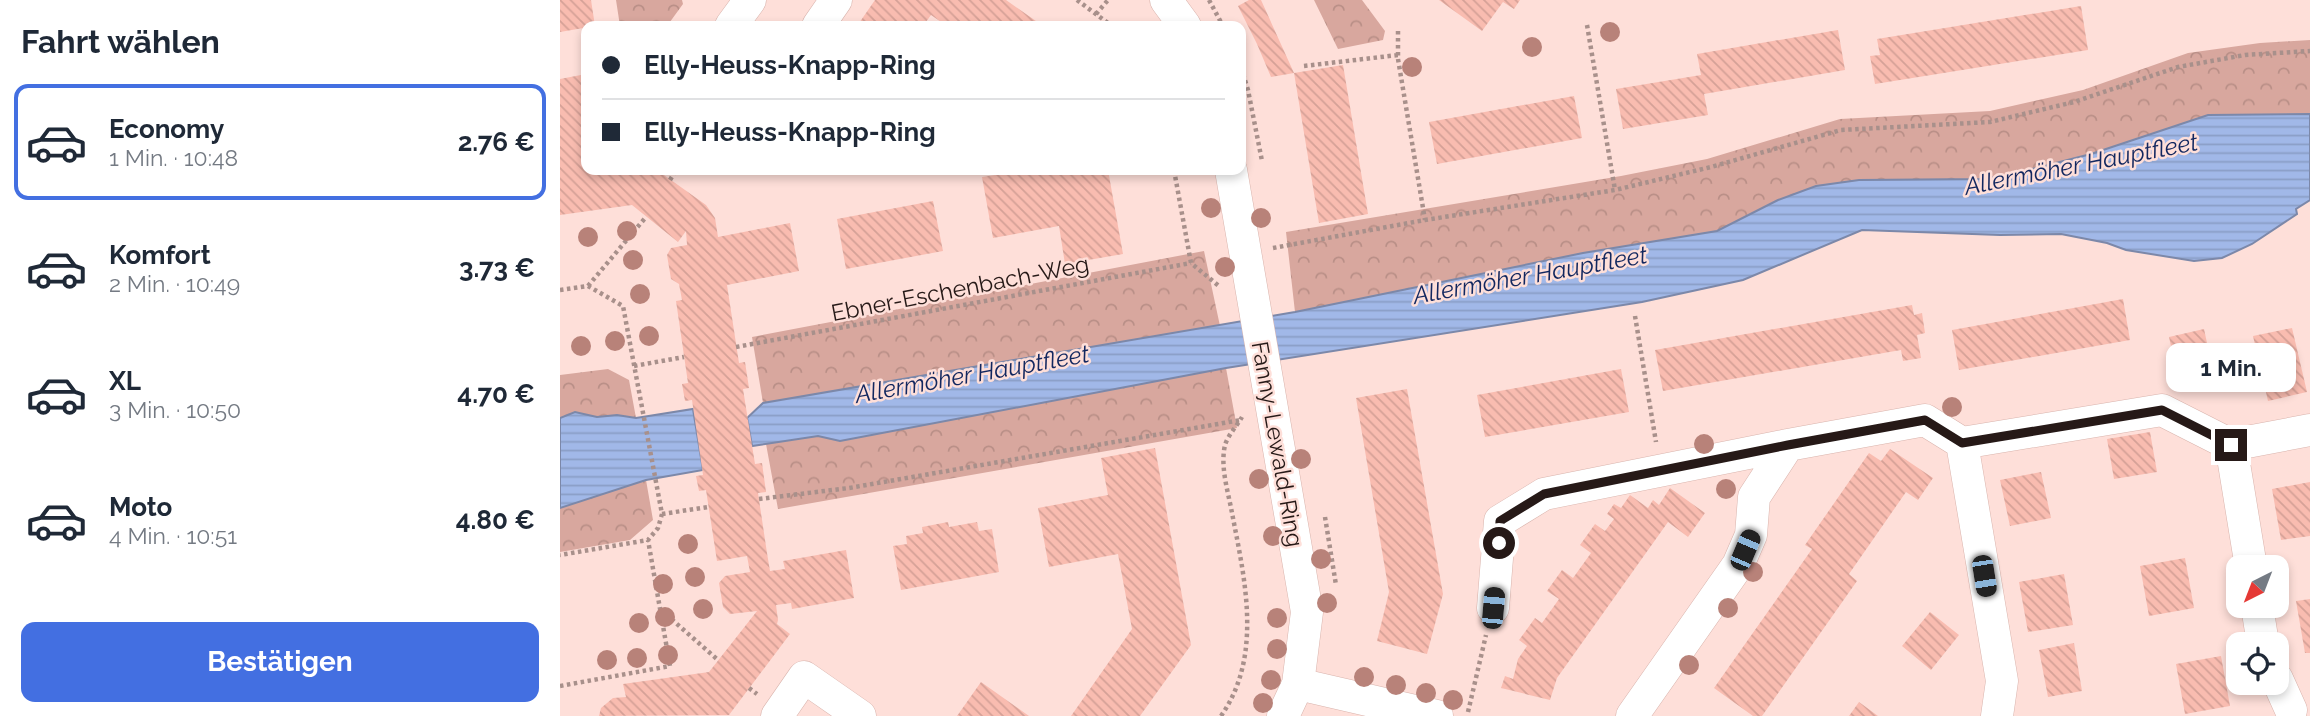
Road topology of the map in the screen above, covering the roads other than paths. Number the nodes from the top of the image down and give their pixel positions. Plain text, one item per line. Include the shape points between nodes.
1 (750, 0) edge
2 (836, 0) edge
3 (735, 21) edge
4 (821, 21) edge
5 (1231, 175) edge
6 (2310, 430) edge
7 (1962, 443) junction
8 (1788, 445) junction
9 (2231, 445) junction
10 (2249, 555) edge
11 (1493, 608) road end
12 (1298, 684) junction
13 (2284, 695) edge
14 (2291, 710) dead end
15 (777, 716) edge
16 (860, 716) edge
17 (1283, 716) edge
18 (1437, 716) edge
19 (1632, 716) edge
20 (1997, 716) edge

1 - 3 street
2 - 4 street
5 - 12 street, Fanny-Lewald-Ring via 1238,293 1268,381 1259,413 1307,612
6 - 9 street
7 - 8 street via 1925,420
7 - 9 street via 2162,410
7 - 20 street via 2002,681
8 - 11 street via 1544,494 1500,521
8 - 19 street via 1754,497 1751,535 1738,565
9 - 10 street
12 - 17 street, Fanny-Lewald-Ring
12 - 18 street
13 - 14 street
15 - 16 street via 804,677

